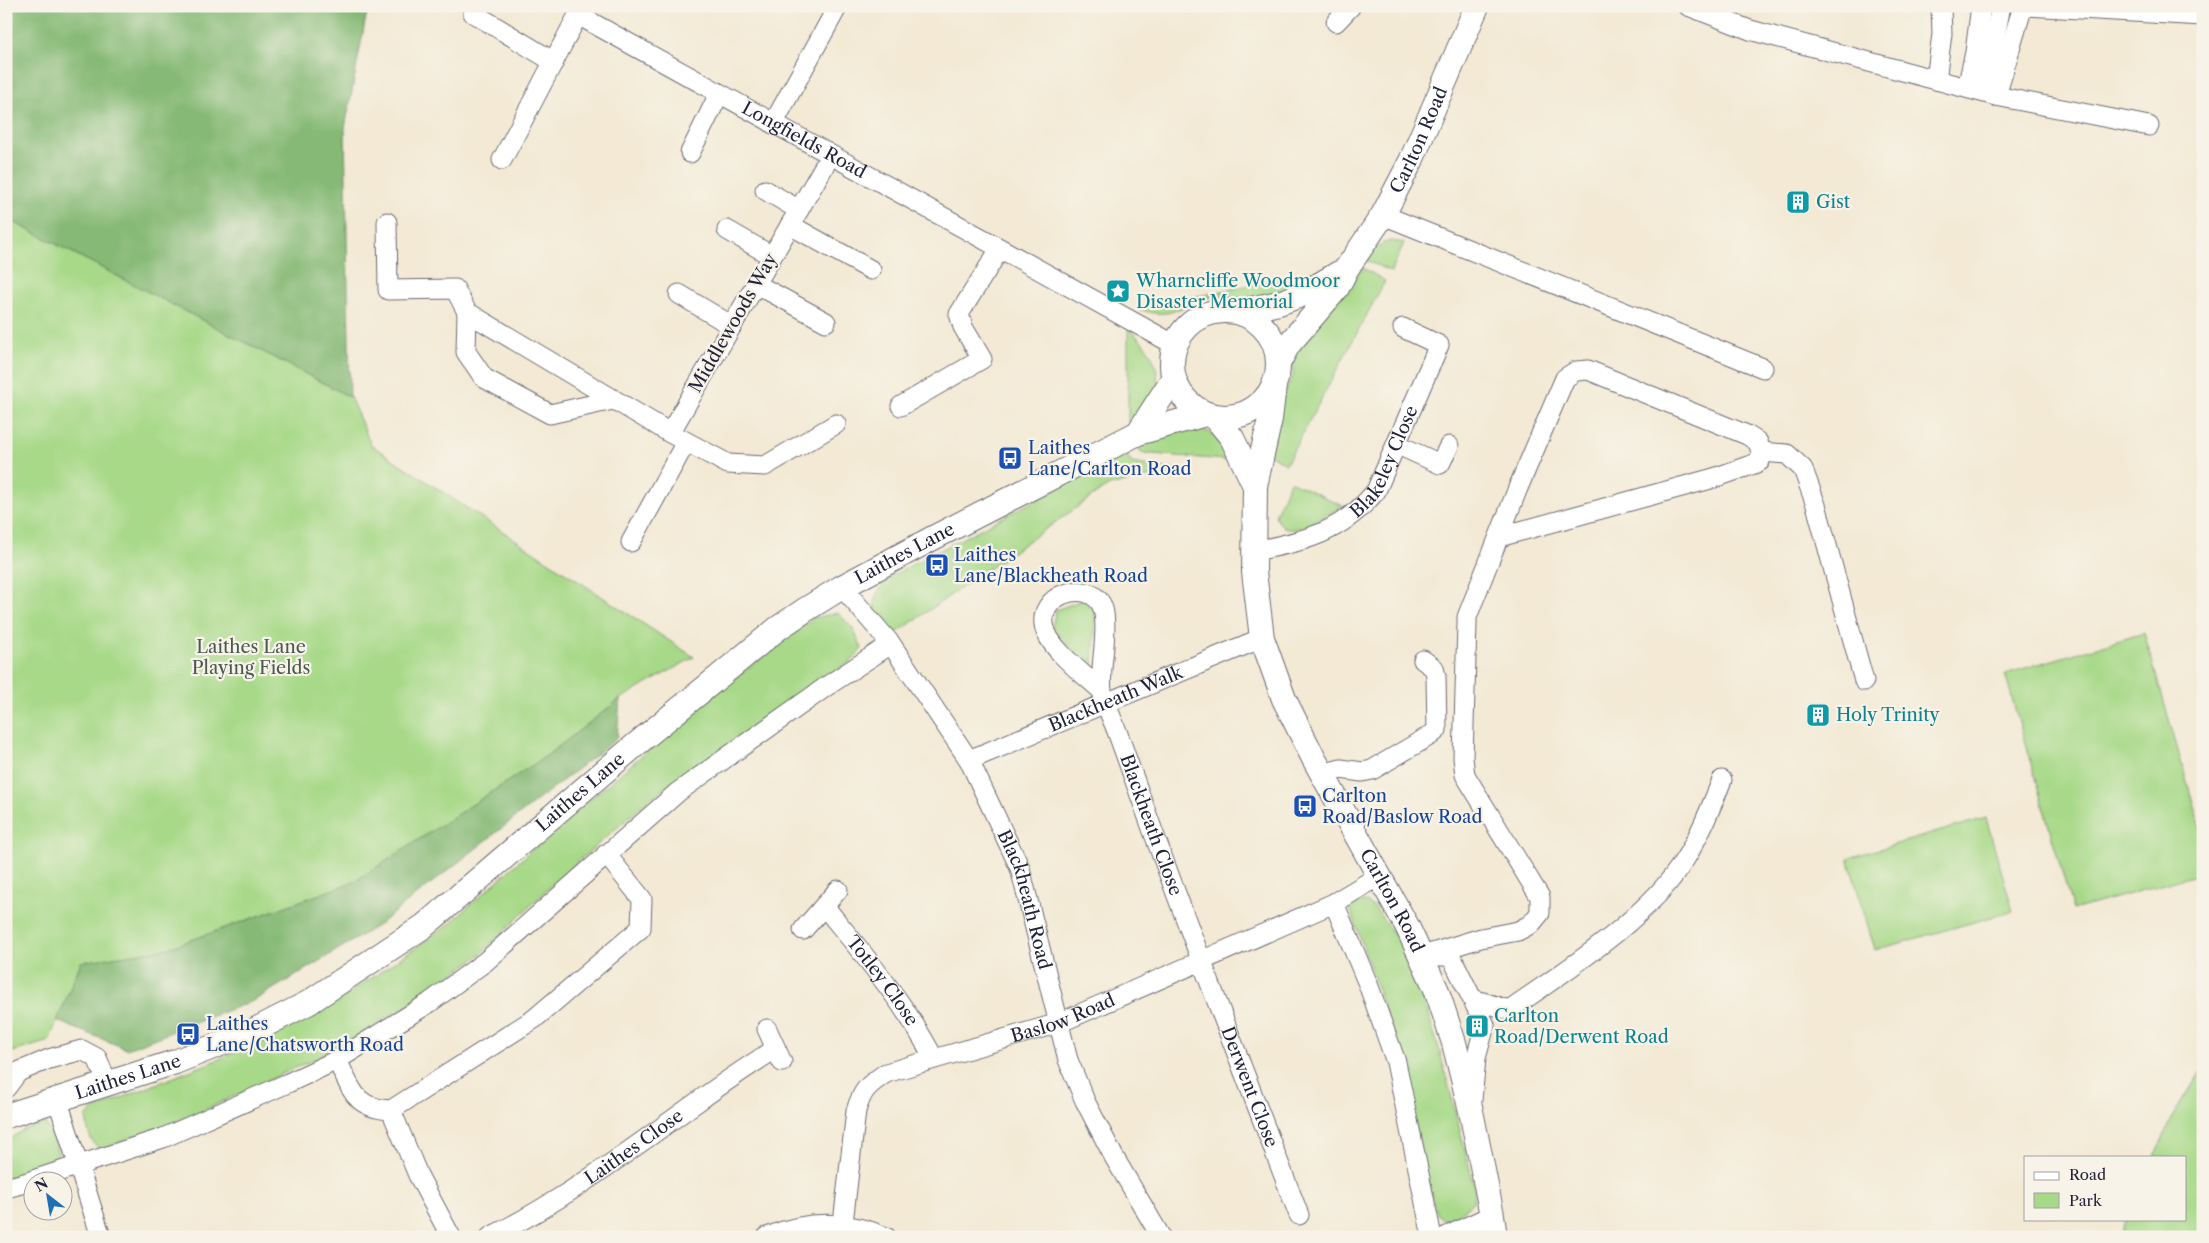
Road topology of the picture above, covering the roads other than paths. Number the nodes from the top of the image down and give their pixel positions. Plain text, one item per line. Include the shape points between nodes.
1 (838, 6) edge
2 (1351, 6) edge
3 (1478, 6) edge
4 (1688, 6) edge
5 (1941, 6) edge
6 (1981, 6) edge
7 (2001, 6) edge
8 (2024, 6) edge
9 (473, 13) dead end
10 (2203, 16) edge
11 (1336, 22) dead end
12 (554, 62) junction
13 (1936, 80) junction
14 (1982, 92) junction
15 (719, 94) junction
16 (774, 124) junction
17 (2149, 126) dead end
18 (690, 153) dead end
19 (830, 156) junction
20 (502, 160) dead end
21 (765, 190) dead end
22 (1383, 214) junction
23 (795, 218) junction
24 (387, 222) dead end
25 (727, 230) dead end
26 (1000, 249) junction
27 (772, 256) junction
28 (1347, 268) junction
29 (870, 270) dead end
30 (756, 284) junction
31 (679, 294) dead end
32 (467, 312) junction
33 (1237, 312) junction
34 (826, 322) dead end
35 (732, 326) junction
36 (1403, 328) dead end
37 (1175, 344) junction
38 (1279, 362) junction
39 (1763, 368) dead end
40 (1174, 379) junction
41 (1274, 386) junction
42 (613, 400) junction
43 (901, 406) dead end
44 (1210, 416) junction
45 (836, 424) dead end
46 (1138, 433) junction
47 (678, 437) junction
48 (1396, 444) junction
49 (1449, 446) dead end
50 (1761, 452) junction
51 (1255, 486) junction
52 (1499, 537) junction
53 (631, 542) dead end
54 (1254, 551) junction
55 (842, 587) junction
56 (1262, 638) junction
57 (891, 644) junction
58 (1423, 660) dead end
59 (1864, 681) dead end
60 (1104, 697) junction
61 (969, 760) junction
62 (1322, 774) junction
63 (1722, 780) dead end
64 (606, 854) junction
65 (1379, 876) junction
66 (838, 890) dead end
67 (1334, 903) junction
68 (824, 906) junction
69 (803, 930) dead end
70 (1422, 956) junction
71 (1200, 960) junction
72 (1473, 1000) junction
73 (1059, 1023) junction
74 (767, 1029) dead end
75 (934, 1059) junction
76 (337, 1060) junction
77 (108, 1084) junction
78 (6, 1088) edge
79 (58, 1101) junction
80 (8, 1108) edge
81 (391, 1110) junction
82 (1471, 1111) junction
83 (80, 1167) junction
84 (70, 1170) edge
85 (22, 1184) edge
86 (6, 1188) edge
87 (1299, 1215) dead end
88 (843, 1224) junction
89 (1493, 1226) edge
90 (101, 1237) edge
91 (451, 1237) edge
92 (490, 1237) edge
93 (767, 1237) edge
94 (886, 1237) edge
95 (1161, 1237) edge
96 (1432, 1237) edge
97 (1445, 1237) edge

1 - 16 street
2 - 11 street
3 - 22 main road, Carlton Road via 1411,161
4 - 13 street via 1750,30
5 - 13 street via 1942,34
6 - 14 street via 1975,52
7 - 14 street
8 - 10 street
8 - 14 street
9 - 12 street
12 - 15 street, Longfields Road via 578,15
12 - 20 street, Longfields Road
13 - 14 street
14 - 17 street
15 - 16 street, Longfields Road
15 - 18 street
16 - 19 street, Longfields Road
19 - 23 street, Middlewoods Way
19 - 26 street, Longfields Road
21 - 23 street
22 - 28 main road, Carlton Road
22 - 39 street
23 - 27 street, Middlewoods Way
23 - 29 street
24 - 32 street via 388,290 455,289
25 - 27 street
26 - 37 street, Longfields Road
26 - 43 street via 959,314 982,359
27 - 30 street, Middlewoods Way
28 - 33 main road, Carlton Road via 1298,297
28 - 38 main road, Carlton Road via 1337,288 1288,345
30 - 34 street
30 - 35 street, Middlewoods Way
31 - 35 street
32 - 42 street
32 - 42 street via 466,352 484,378 550,414
33 - 37 main road via 1222,310 1193,321
33 - 38 main road via 1262,325 1276,348
35 - 47 street, Middlewoods Way
36 - 48 street, Blakeley Close via 1439,345
37 - 40 main road via 1172,356
38 - 41 main road
40 - 44 main road via 1189,404
40 - 46 main road, Laithes Lane
41 - 44 main road via 1264,401 1250,412 1233,417
41 - 51 main road, Carlton Road
42 - 47 street
44 - 46 main road, Laithes Lane
44 - 51 main road, Carlton Road via 1232,438
45 - 47 street via 765,466 728,464
46 - 55 main road, Laithes Lane
47 - 53 street, Middlewoods Way
48 - 49 street via 1440,464
48 - 54 street, Blakeley Close via 1376,491 1348,520 1319,535
50 - 52 street via 1760,461 1714,478
50 - 52 street via 1758,442 1747,435 1588,370 1576,371 1565,378
50 - 59 street via 1787,454 1803,469 1816,505
51 - 54 main road, Carlton Road
52 - 70 street via 1468,617 1463,758 1465,775 1540,897 1540,913 1531,924 1518,931
54 - 56 main road, Carlton Road
55 - 57 street, Blackheath Road
55 - 77 main road, Laithes Lane via 777,629 633,747 453,903 388,952 308,1003 255,1030
56 - 60 street, Blackheath Walk
56 - 62 main road, Carlton Road via 1284,698
57 - 61 street, Blackheath Road
57 - 64 street via 678,792
58 - 62 street via 1434,668 1436,676 1437,730 1372,770 1341,769
60 - 60 street, Blackheath Close via 1062,655 1044,625 1050,603 1062,594 1088,592 1098,600 1103,610
60 - 61 street, Blackheath Walk
60 - 71 street, Blackheath Close
61 - 73 street, Blackheath Road via 1020,868
62 - 65 main road, Carlton Road
63 - 72 street via 1685,860 1664,888 1624,926 1510,1010
64 - 76 street via 486,961 429,1004
64 - 81 street via 642,899 641,928 534,1019
65 - 67 street, Baslow Road
65 - 70 main road, Carlton Road
66 - 68 street
67 - 71 street, Baslow Road
67 - 96 street via 1396,1062
68 - 69 street
68 - 75 street, Totley Close via 895,994
70 - 72 street via 1447,956 1453,960
70 - 82 main road, Carlton Road via 1454,1043
71 - 73 street, Baslow Road
71 - 87 street, Derwent Close
72 - 82 street via 1485,1025 1476,1058
73 - 75 street, Baslow Road
73 - 95 street, Blackheath Road via 1068,1060 1085,1100
74 - 92 street, Laithes Close via 778,1056 696,1102 546,1208
75 - 88 street, Baslow Road via 886,1073 869,1084 860,1095
76 - 81 street via 353,1093 363,1104
76 - 83 street via 163,1138
77 - 78 street via 97,1058 82,1050 18,1072
77 - 79 main road, Laithes Lane
79 - 80 main road, Laithes Lane
79 - 83 street
81 - 91 street via 418,1175
82 - 89 main road, Carlton Road
83 - 84 street
83 - 90 street
85 - 86 street
88 - 93 street via 820,1223
88 - 94 street
89 - 97 street

